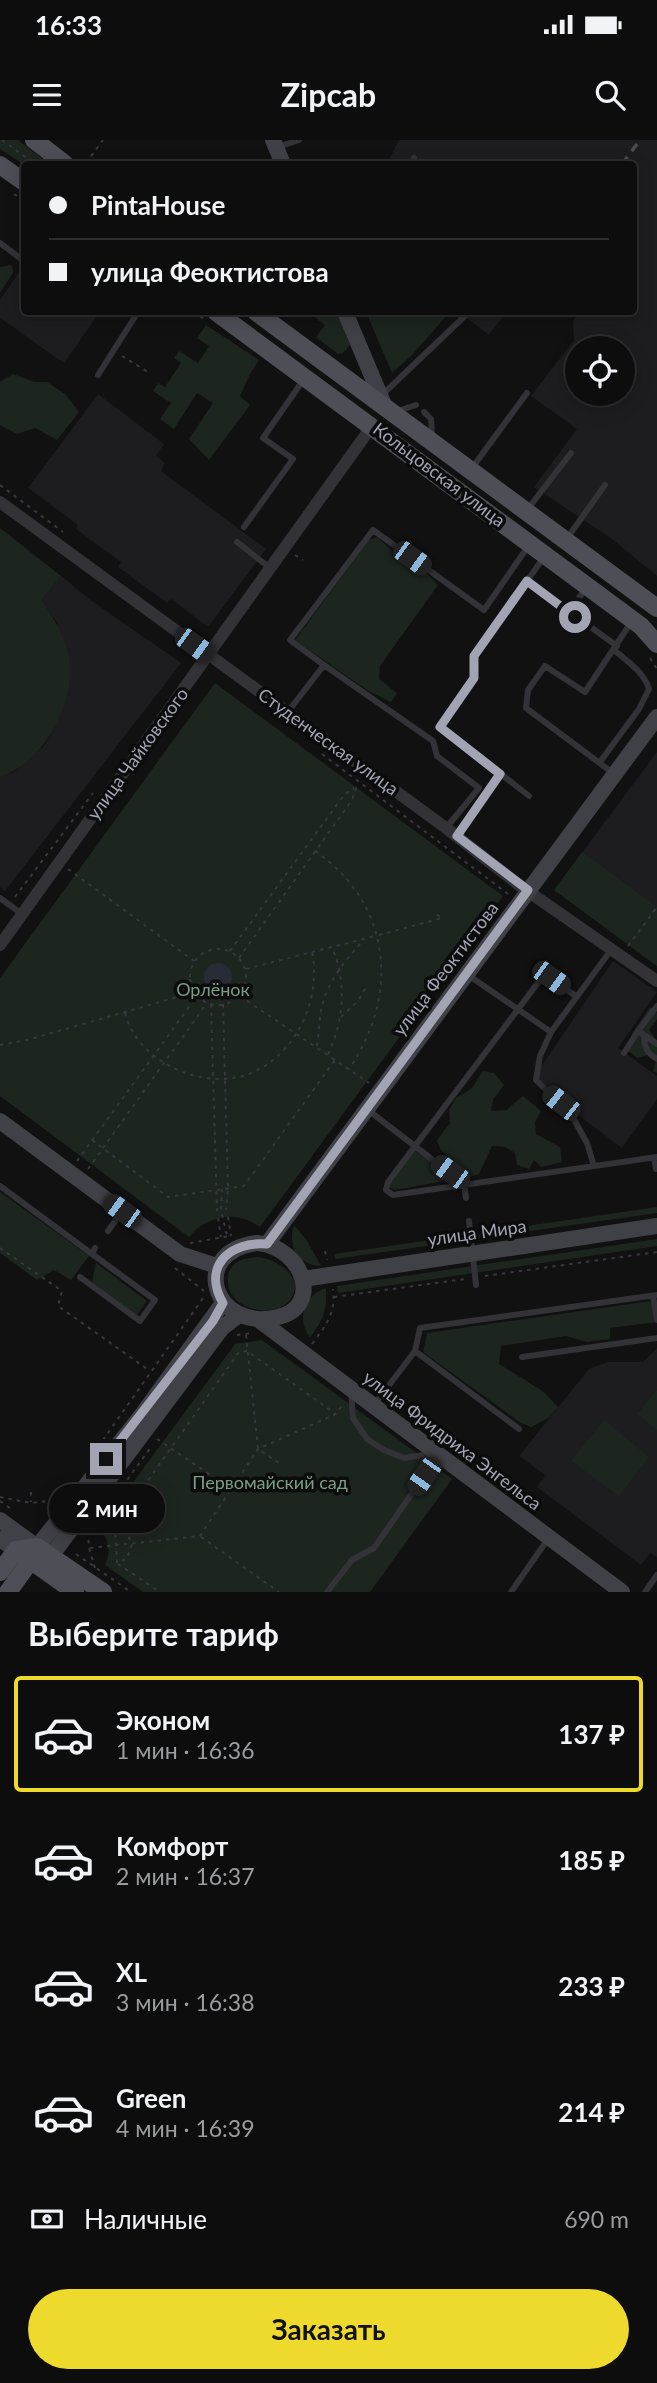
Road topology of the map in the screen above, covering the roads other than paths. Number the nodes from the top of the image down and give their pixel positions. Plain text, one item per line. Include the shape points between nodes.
1 (299, 140) edge
2 (40, 142) edge
3 (274, 144) edge
4 (62, 161) edge
5 (282, 161) edge
6 (0, 165) edge
7 (21, 180) edge
8 (0, 243) edge
9 (21, 259) edge
10 (136, 315) edge
11 (220, 315) edge
12 (260, 315) edge
13 (346, 315) edge
14 (466, 315) edge
15 (98, 375) dead end
16 (306, 377) junction
17 (527, 393) dead end
18 (386, 405) junction
19 (416, 405) dead end
20 (424, 412) dead end
21 (372, 426) junction
22 (432, 441) junction
23 (571, 453) dead end
24 (471, 470) junction
25 (605, 485) dead end
26 (0, 502) edge
27 (526, 510) junction
28 (244, 527) dead end
29 (566, 540) junction
30 (237, 542) dead end
31 (530, 543) junction
32 (546, 555) junction
33 (270, 568) junction
34 (527, 581) junction
35 (587, 586) junction
36 (657, 608) edge
37 (569, 612) junction
38 (633, 620) junction
39 (657, 644) edge
40 (615, 648) junction
41 (208, 655) junction
42 (324, 665) junction
43 (287, 713) junction
44 (657, 716) edge
45 (600, 762) junction
46 (500, 774) junction
47 (615, 774) junction
48 (529, 796) dead end
49 (452, 832) junction
50 (528, 890) junction
51 (0, 898) edge
52 (22, 914) junction
53 (0, 945) edge
54 (616, 952) junction
55 (466, 974) junction
56 (657, 981) edge
57 (577, 997) junction
58 (657, 1006) edge
59 (519, 1009) junction
60 (551, 1032) junction
61 (641, 1033) junction
62 (657, 1044) edge
63 (624, 1053) dead end
64 (657, 1059) edge
65 (366, 1109) junction
66 (0, 1121) edge
67 (416, 1147) junction
68 (655, 1157) edge
69 (594, 1166) junction
70 (656, 1169) edge
71 (464, 1184) junction
72 (0, 1186) edge
73 (466, 1198) dead end
74 (122, 1211) junction
75 (469, 1221) dead end
76 (657, 1226) edge
77 (108, 1231) dead end
78 (267, 1244) junction
79 (473, 1253) junction
80 (217, 1266) junction
81 (80, 1277) dead end
82 (303, 1279) junction
83 (476, 1281) road end
84 (655, 1296) edge
85 (223, 1303) junction
86 (479, 1308) dead end
87 (239, 1315) junction
88 (481, 1319) junction
89 (657, 1320) edge
90 (259, 1326) junction
91 (657, 1338) edge
92 (415, 1351) junction
93 (522, 1357) dead end
94 (352, 1390) junction
95 (373, 1406) junction
96 (519, 1429) dead end
97 (437, 1453) junction
98 (7, 1516) edge
99 (549, 1537) junction
100 (0, 1539) edge
101 (34, 1553) junction
102 (0, 1572) edge
103 (657, 1575) edge
104 (8, 1592) edge
105 (75, 1592) edge
106 (103, 1592) edge
107 (327, 1592) edge
108 (510, 1592) edge
109 (622, 1592) edge
110 (645, 1592) edge

1 - 3 lane
2 - 4 main road
3 - 5 street
6 - 7 main road
8 - 9 lane
10 - 15 lane
11 - 16 main road, Кольцовская улица
12 - 18 main road, Кольцовская улица
13 - 18 street
14 - 18 lane
16 - 21 main road, Кольцовская улица
16 - 28 lane via 263,438 293,459
17 - 24 lane
18 - 19 lane
18 - 22 main road, Кольцовская улица
20 - 22 lane via 431,419
21 - 31 main road, Кольцовская улица
21 - 33 street, улица Чайковского
22 - 24 main road, Кольцовская улица
23 - 27 lane
24 - 27 main road, Кольцовская улица
25 - 29 lane
26 - 41 street, Студенческая улица
27 - 29 main road, Кольцовская улица
29 - 36 main road, Кольцовская улица
30 - 33 lane
31 - 32 main road, Кольцовская улица
31 - 42 lane via 484,610 373,530 290,640
32 - 34 lane
32 - 35 main road, Кольцовская улица
33 - 41 street, улица Чайковского
34 - 37 lane
34 - 46 lane via 474,656 474,678 440,727
35 - 37 lane
35 - 38 main road, Кольцовская улица
37 - 40 lane
38 - 39 main road, Кольцовская улица
38 - 40 lane
40 - 45 lane via 649,689
40 - 45 lane via 585,692 545,666 528,690 526,708
41 - 43 street, Студенческая улица
41 - 52 street, улица Чайковского
42 - 43 lane
42 - 49 lane via 433,741 437,756 479,788
43 - 49 street, Студенческая улица
44 - 47 street, улица Феоктистова
45 - 47 lane
46 - 48 lane
46 - 49 lane
47 - 50 street, улица Феоктистова
49 - 50 street, Студенческая улица
50 - 54 street, Студенческая улица
50 - 55 street, улица Феоктистова
51 - 52 lane
52 - 53 street, улица Чайковского
54 - 56 street, Студенческая улица
54 - 57 lane
55 - 59 lane
55 - 65 street, улица Феоктистова
57 - 59 lane via 543,976
57 - 60 lane
58 - 61 lane
59 - 60 lane
59 - 67 lane
60 - 69 lane via 536,1080 572,1116
61 - 62 lane
61 - 63 lane
61 - 64 lane via 648,1053
65 - 67 lane
65 - 78 street, улица Феоктистова
66 - 74 street
67 - 71 lane
67 - 71 lane via 386,1190 393,1195
68 - 69 lane
68 - 70 lane
69 - 71 lane
71 - 73 lane
72 - 81 lane via 155,1300 140,1321
74 - 77 lane
74 - 80 street via 180,1254
75 - 79 lane
76 - 79 street, улица Мира
78 - 80 street via 238,1248
78 - 82 street via 287,1254
79 - 82 street, улица Мира
79 - 83 lane
80 - 85 street via 216,1286
82 - 90 street via 301,1297 291,1311
84 - 88 lane
84 - 89 lane
85 - 87 street, улица Фридриха Энгельса
85 - 101 street
86 - 88 lane
87 - 90 street, улица Фридриха Энгельса
87 - 101 street via 222,1328
88 - 92 lane via 420,1328
90 - 94 street, улица Фридриха Энгельса
91 - 93 lane
92 - 95 lane
92 - 96 lane
94 - 95 street, улица Фридриха Энгельса
94 - 97 lane via 353,1418 368,1439 404,1458
95 - 97 street, улица Фридриха Энгельса
97 - 99 street, улица Фридриха Энгельса
97 - 107 lane via 374,1548 352,1560
98 - 101 street
99 - 108 lane
99 - 109 street, улица Фридриха Энгельса
100 - 101 street
101 - 102 main road
101 - 104 main road
101 - 105 main road
101 - 106 main road
103 - 110 lane

